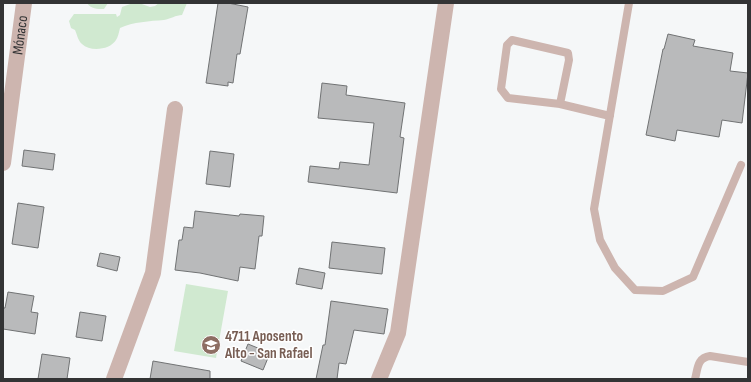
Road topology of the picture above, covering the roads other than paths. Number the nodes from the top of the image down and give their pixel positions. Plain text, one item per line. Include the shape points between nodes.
1 (24, 3) edge
2 (446, 3) edge
3 (629, 3) edge
4 (560, 104) junction
5 (175, 109) dead end
6 (610, 116) junction
7 (3, 163) edge
8 (741, 165) dead end
9 (748, 362) edge
10 (114, 379) edge
11 (379, 379) edge
12 (695, 379) edge

1 - 7 street, Mónaco
2 - 11 street via 398,333
3 - 6 lane
4 - 4 lane via 508,98 501,89 507,45 512,40 568,53 569,60
4 - 6 lane
5 - 10 street via 153,273
6 - 8 lane via 594,209 600,240 615,268 635,290 663,291 693,277
9 - 12 lane via 704,357 700,360

